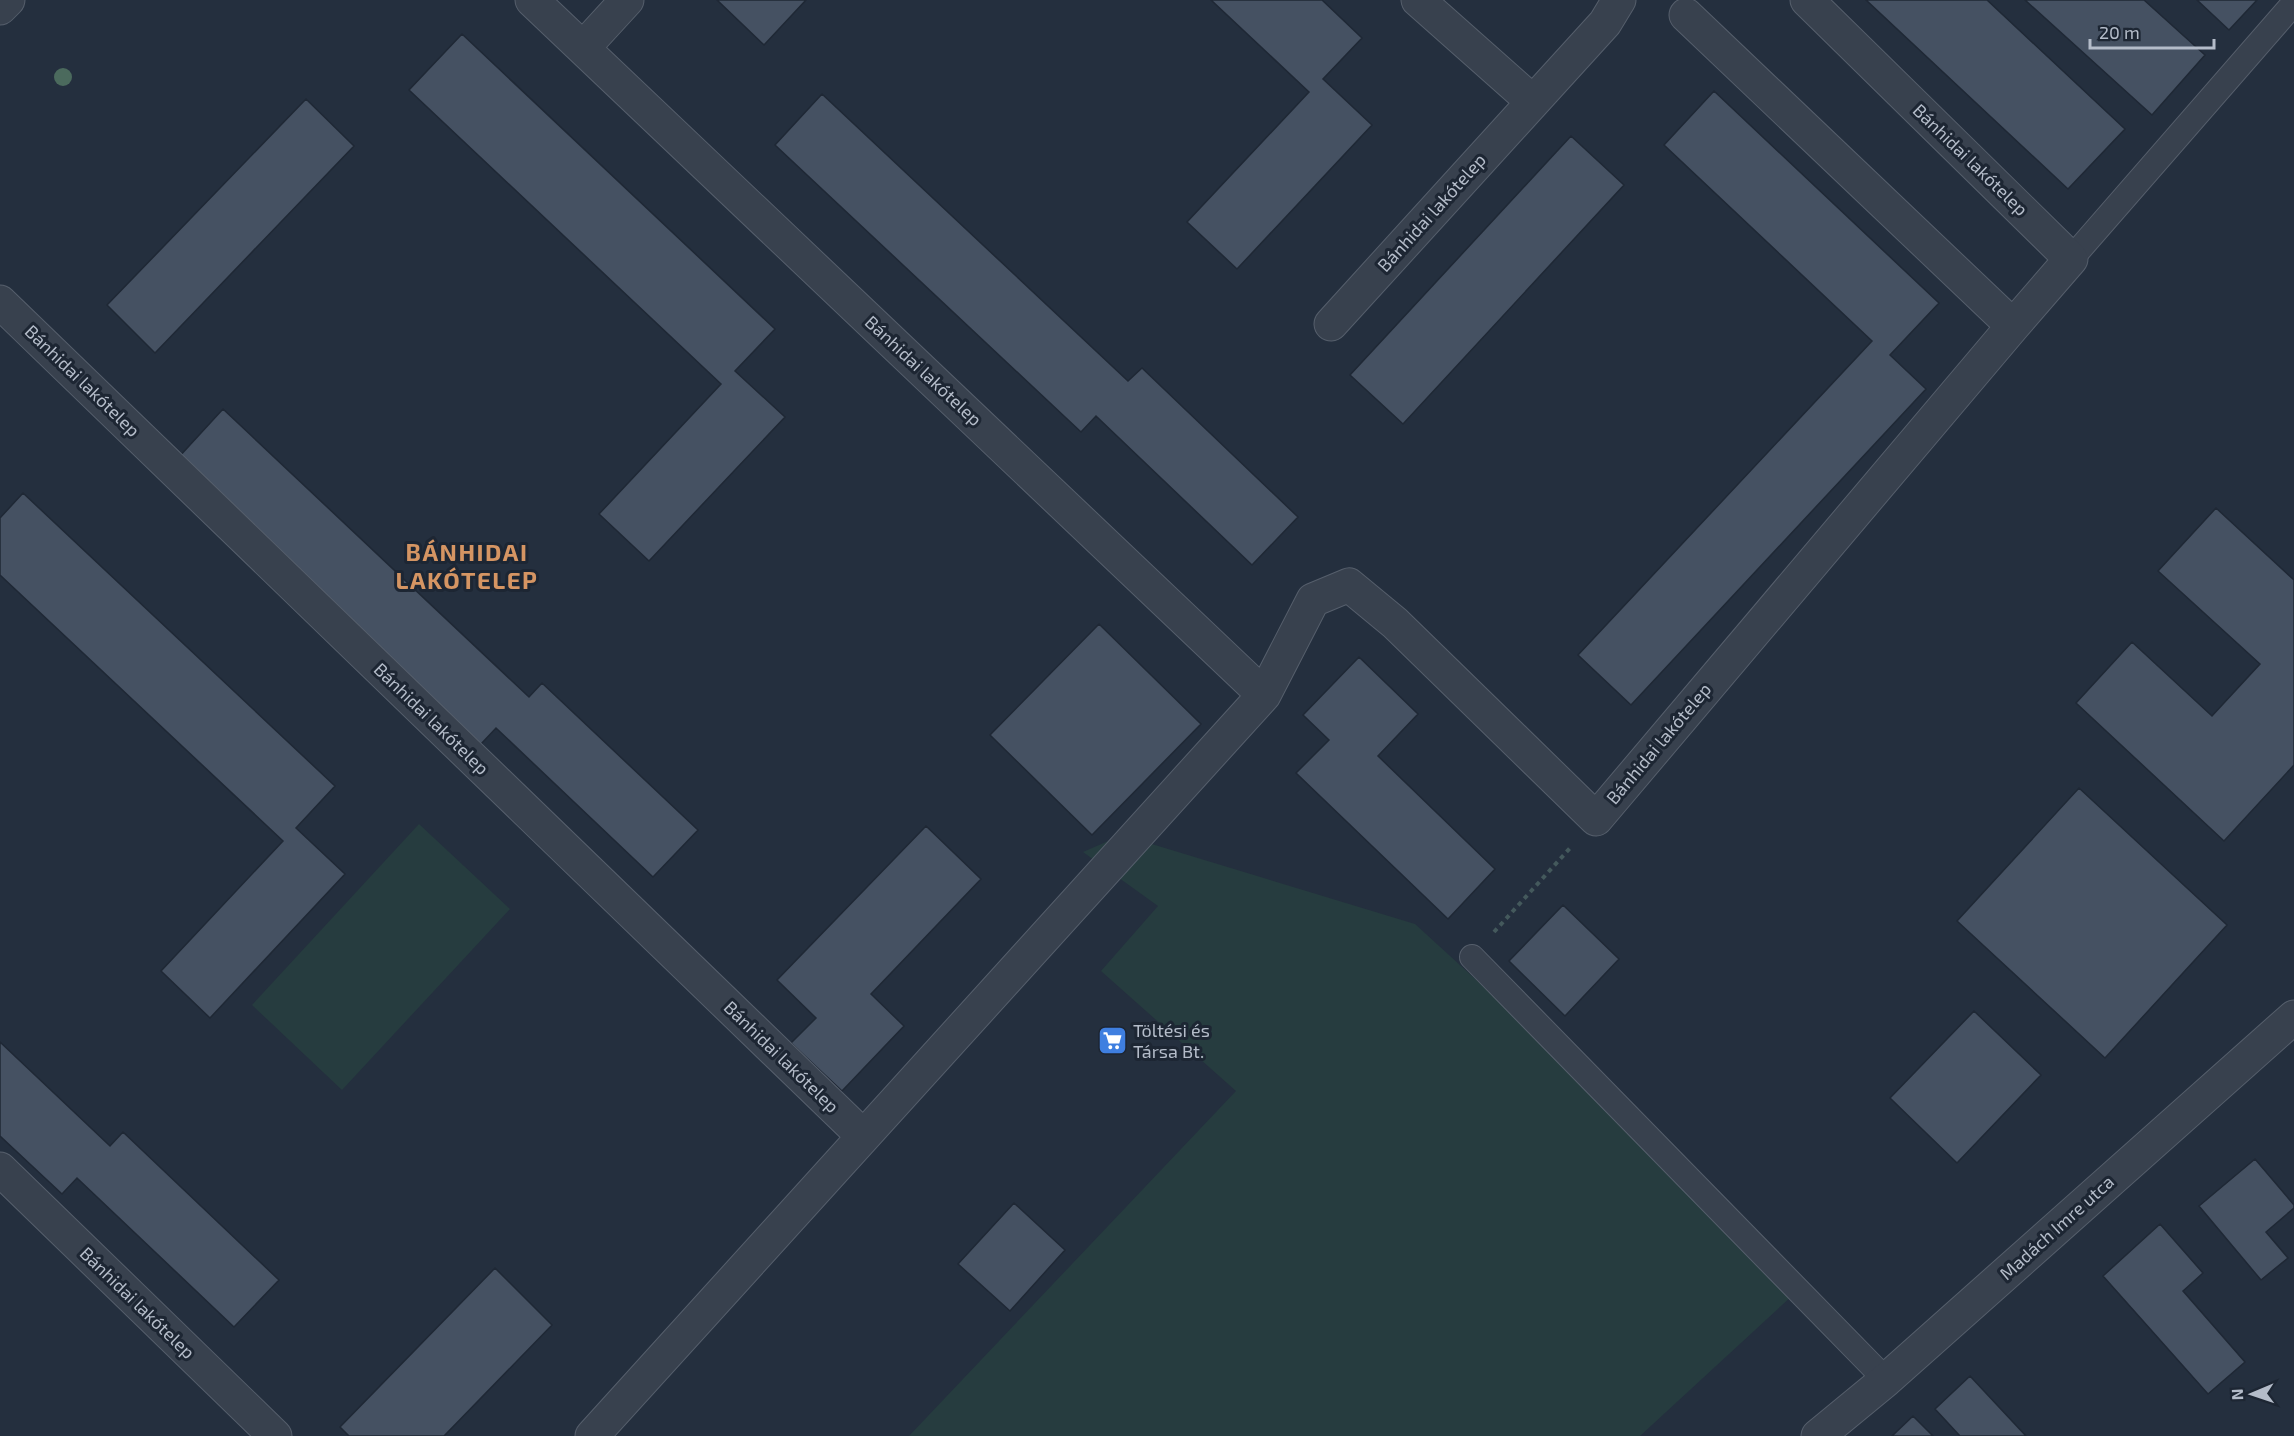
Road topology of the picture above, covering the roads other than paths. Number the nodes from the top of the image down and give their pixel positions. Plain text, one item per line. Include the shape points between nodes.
1 (8, 0) edge
2 (532, 0) edge
3 (627, 0) edge
4 (1419, 0) edge
5 (1620, 0) edge
6 (1807, 0) edge
7 (2294, 3) edge
8 (0, 8) edge
9 (1686, 15) dead end
10 (583, 48) junction
11 (1533, 102) junction
12 (2071, 259) junction
13 (0, 302) edge
14 (1331, 324) dead end
15 (2013, 326) junction
16 (1264, 694) junction
17 (1472, 957) road end
18 (2294, 1017) edge
19 (863, 1136) junction
20 (0, 1170) edge
21 (1886, 1380) junction
22 (275, 1436) edge
23 (592, 1436) edge
24 (1818, 1436) edge

1 - 8 street
2 - 10 street, Bánhidai lakótelep
3 - 10 street
4 - 11 street
5 - 11 street, Bánhidai lakótelep via 1605,23
6 - 12 street, Bánhidai lakótelep
7 - 12 lane
9 - 15 street
10 - 16 street, Bánhidai lakótelep
11 - 14 street, Bánhidai lakótelep
12 - 15 street, Bánhidai lakótelep
13 - 19 street, Bánhidai lakótelep
15 - 16 street, Bánhidai lakótelep via 1596,819 1395,623 1349,585 1313,600
16 - 19 street, Bánhidai lakótelep
17 - 21 lane
18 - 21 street, Madách Imre utca
19 - 23 street, Bánhidai lakótelep
20 - 22 street, Bánhidai lakótelep
21 - 24 street, Madách Imre utca

